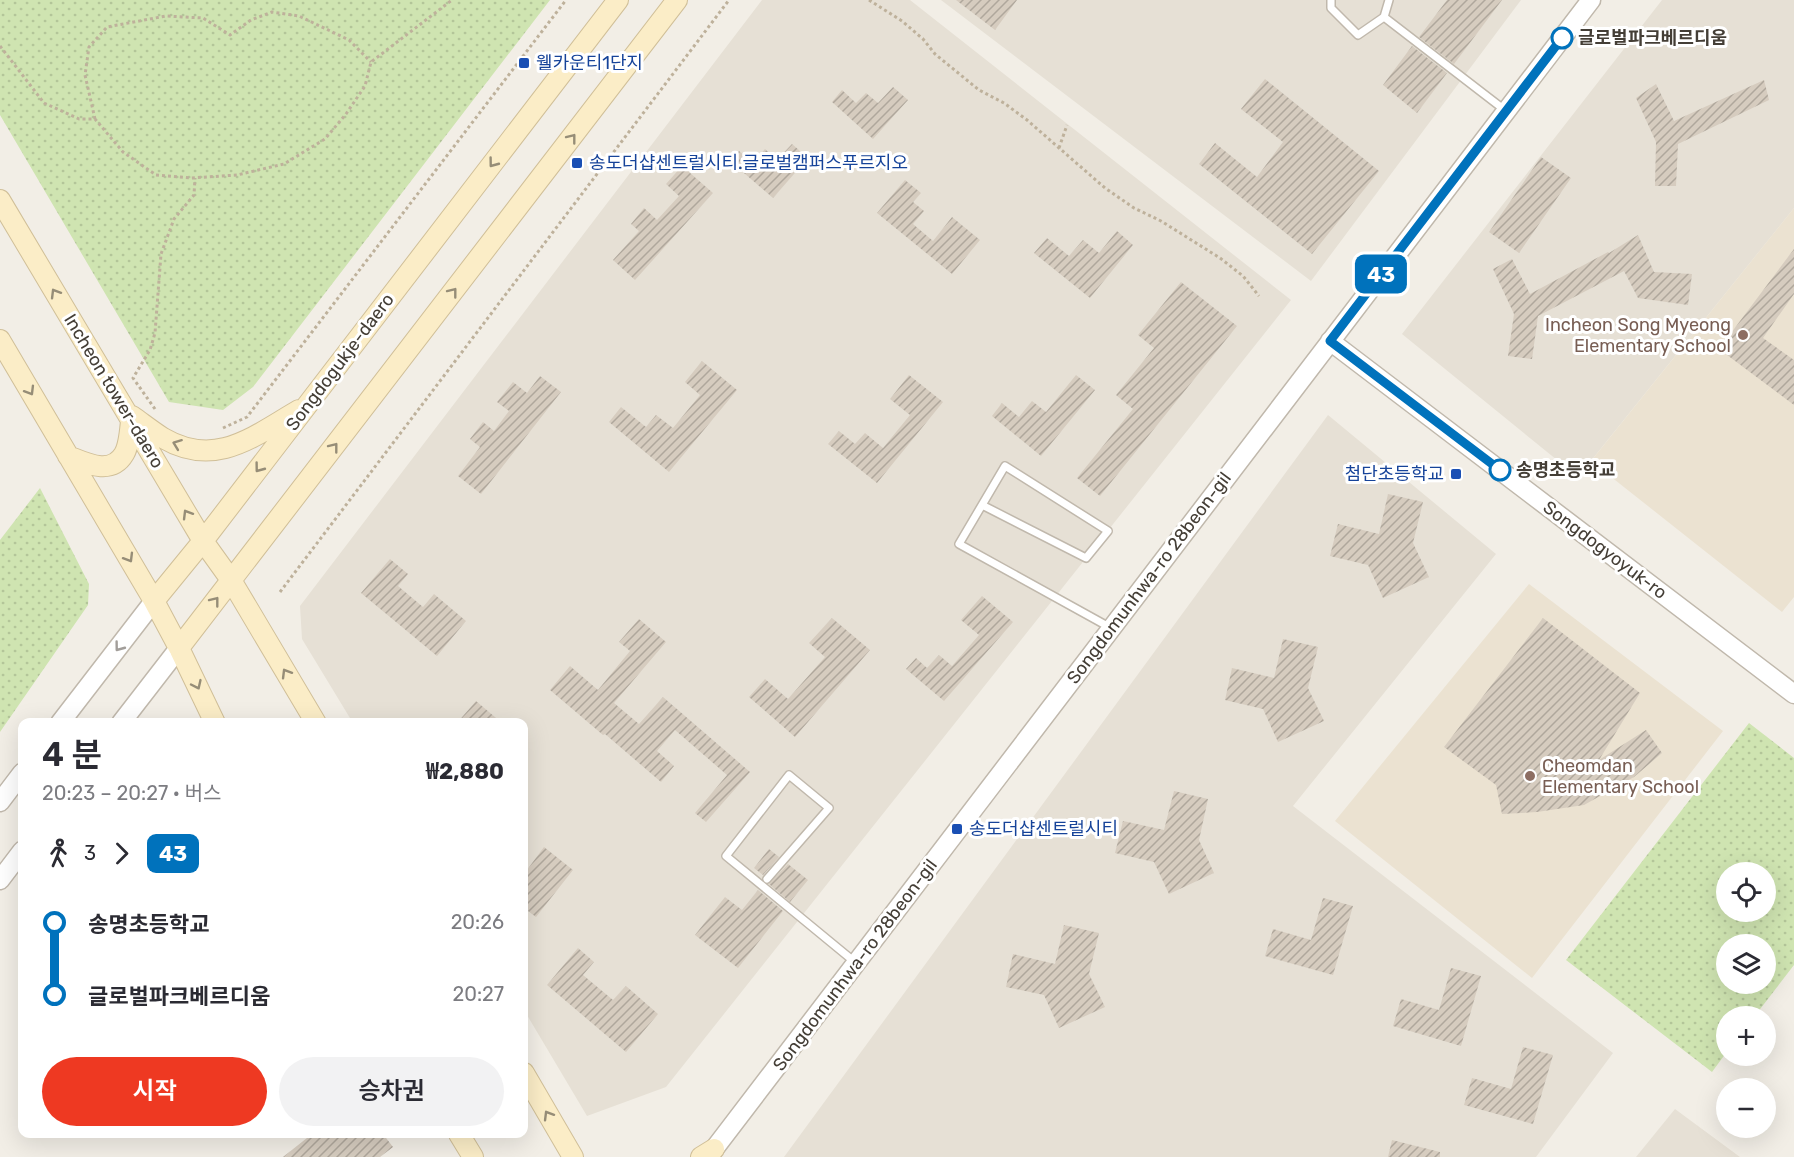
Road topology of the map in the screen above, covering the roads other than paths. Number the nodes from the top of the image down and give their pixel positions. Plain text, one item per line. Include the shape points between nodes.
1 (618, 0) edge
2 (677, 0) edge
3 (1331, 0) edge
4 (1389, 0) edge
5 (1591, 0) edge
6 (1384, 17) junction
7 (1506, 111) junction
8 (0, 200) edge
9 (0, 340) edge
10 (1330, 341) junction
11 (307, 406) junction
12 (128, 416) junction
13 (68, 456) junction
14 (982, 505) junction
15 (203, 541) junction
16 (231, 580) junction
17 (154, 601) junction
18 (1111, 628) junction
19 (179, 648) junction
20 (1794, 694) edge
21 (64, 718) edge
22 (125, 718) edge
23 (213, 718) edge
24 (313, 718) edge
25 (18, 777) edge
26 (0, 802) edge
27 (18, 856) edge
28 (767, 879) dead end
29 (0, 880) edge
30 (856, 963) junction
31 (528, 1080) edge
32 (461, 1138) edge
33 (708, 1154) edge
34 (574, 1155) edge
35 (473, 1157) edge

1 -> 11 main road, Songdogukje-daero
16 -> 2 main road
3 - 6 lane via 1331,8 1358,35
4 - 6 lane
5 - 7 street, Songdomunhwa-ro 28beon-gil
6 - 7 lane
7 - 10 street, Songdomunhwa-ro 28beon-gil
12 -> 8 main road, Incheon tower-daero
9 -> 13 main road
10 - 18 street, Songdomunhwa-ro 28beon-gil
10 - 20 street, Songdogyoyuk-ro
11 -> 12 main road via 236,446 214,452 164,439
11 -> 15 main road, Songdogukje-daero
12 - 13 main road via 125,453 114,464 97,467
15 -> 12 main road, Incheon tower-daero
13 -> 17 main road
14 - 14 lane via 1005,466 1108,531 1086,558
14 - 18 lane via 959,544
15 - 16 main road, Incheon tower-daero
15 - 17 main road, Songdogukje-daero
19 -> 16 main road
24 -> 16 main road, Incheon tower-daero
17 - 19 main road
17 -> 21 street, Songdogukje-daero
18 - 30 street, Songdomunhwa-ro 28beon-gil
19 - 22 street
19 -> 23 main road
25 - 26 street
27 - 29 street
28 - 30 lane via 829,808 789,776 726,856
30 - 33 street, Songdomunhwa-ro 28beon-gil
34 -> 31 main road
32 - 35 main road

